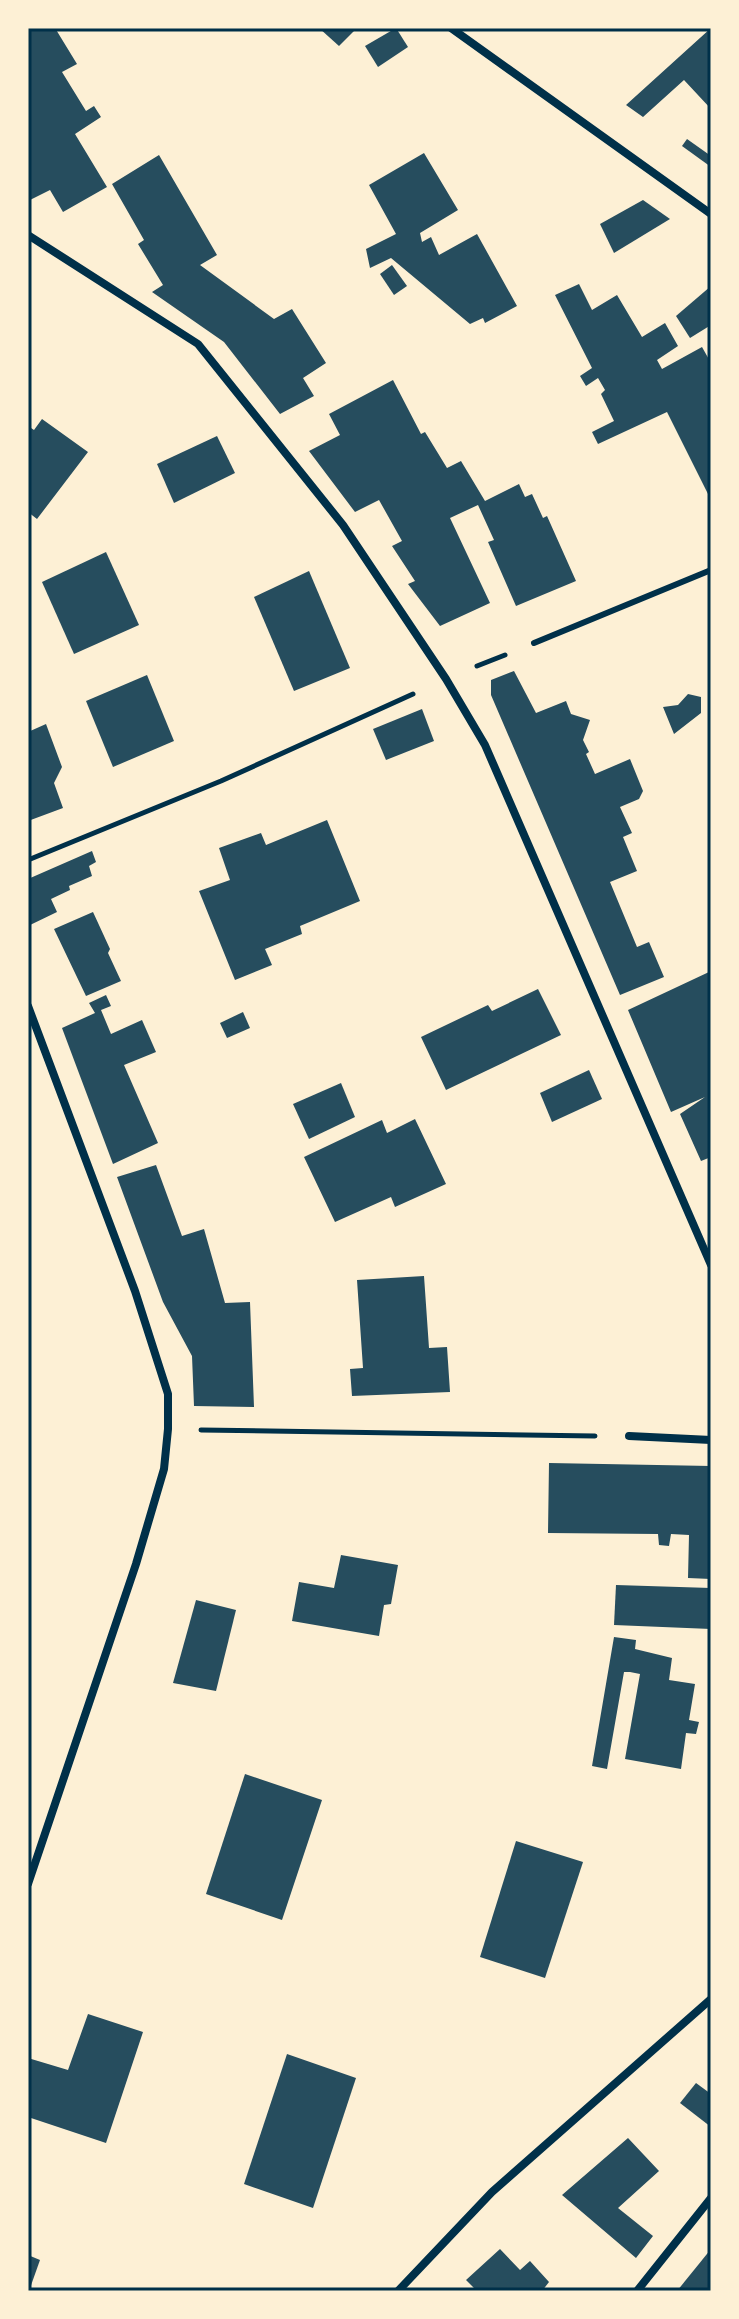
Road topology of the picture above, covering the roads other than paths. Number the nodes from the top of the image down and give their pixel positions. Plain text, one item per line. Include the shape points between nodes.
1 (451, 28) edge
2 (711, 214) edge
3 (28, 235) edge
4 (711, 570) edge
5 (534, 643) dead end
6 (28, 1006) edge
7 (711, 1265) edge
8 (629, 1436) road end
9 (711, 1440) edge
10 (28, 1884) edge
11 (711, 1999) edge
12 (711, 2198) edge
13 (398, 2291) edge
14 (637, 2291) edge

1 - 2 street
3 - 7 street via 198,344 343,525 446,679 485,745
4 - 5 lane
6 - 10 street via 168,1394 164,1469
8 - 9 street
11 - 13 street via 492,2192
12 - 14 street

